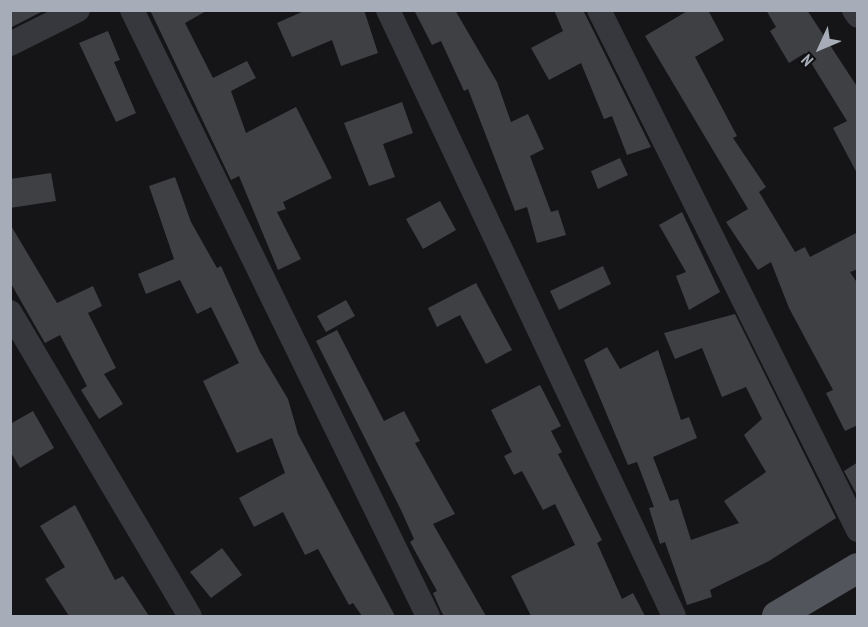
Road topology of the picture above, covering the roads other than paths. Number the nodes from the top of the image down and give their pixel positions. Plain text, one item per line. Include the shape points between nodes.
1 (78, 10) edge
2 (132, 10) edge
3 (388, 10) edge
4 (599, 10) edge
5 (854, 10) edge
6 (858, 16) edge
7 (10, 44) edge
8 (10, 312) edge
9 (858, 530) edge
10 (858, 568) edge
11 (190, 616) edge
12 (428, 616) edge
13 (674, 616) edge
14 (777, 616) edge

1 - 7 street
2 - 12 street
3 - 13 street
4 - 9 street
5 - 6 street
8 - 11 street
10 - 14 main road

